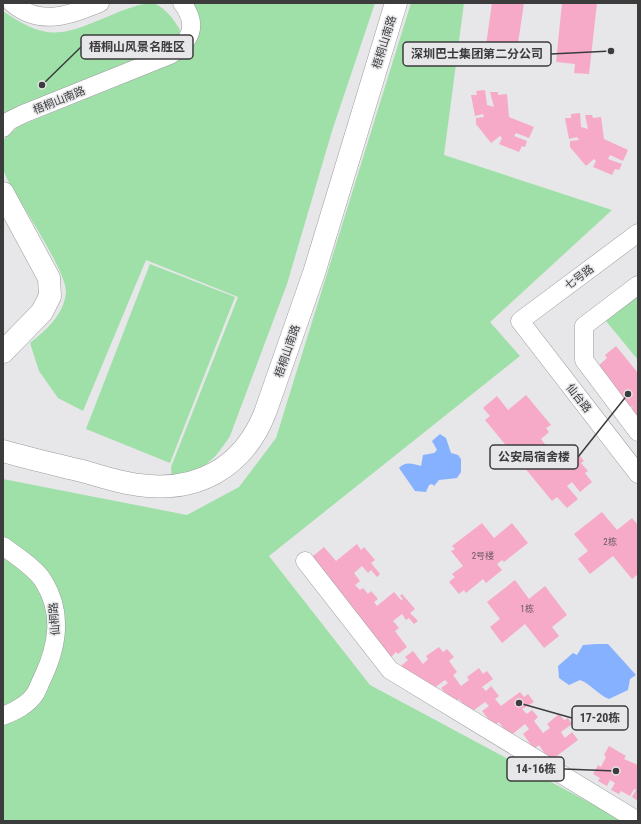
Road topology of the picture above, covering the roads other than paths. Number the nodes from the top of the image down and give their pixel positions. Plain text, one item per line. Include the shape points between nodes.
1 (12, 3) edge
2 (100, 3) edge
3 (182, 3) edge
4 (396, 3) edge
5 (3, 128) edge
6 (3, 193) edge
7 (638, 233) edge
8 (638, 286) edge
9 (520, 321) joint
10 (3, 352) edge
11 (638, 432) edge
12 (3, 451) edge
13 (638, 474) edge
14 (3, 546) edge
15 (305, 561) dead end
16 (3, 716) edge
17 (638, 821) edge

1 - 2 street via 35,17 48,18 62,17
3 - 5 street, 梧桐山南路 via 191,21 190,35 183,47 170,55 24,114
4 - 12 street, 梧桐山南路 via 314,273 265,414 258,432 246,448 214,474 199,481 177,486 139,485
6 - 10 street via 49,278 50,296 42,312
7 - 9 street, 七号路
8 - 11 street via 584,326 584,360
9 - 13 street, 仙台路
14 - 16 street, 仙桐路 via 44,580 54,602 57,634 50,662 35,694 18,710
15 - 17 street via 390,670

